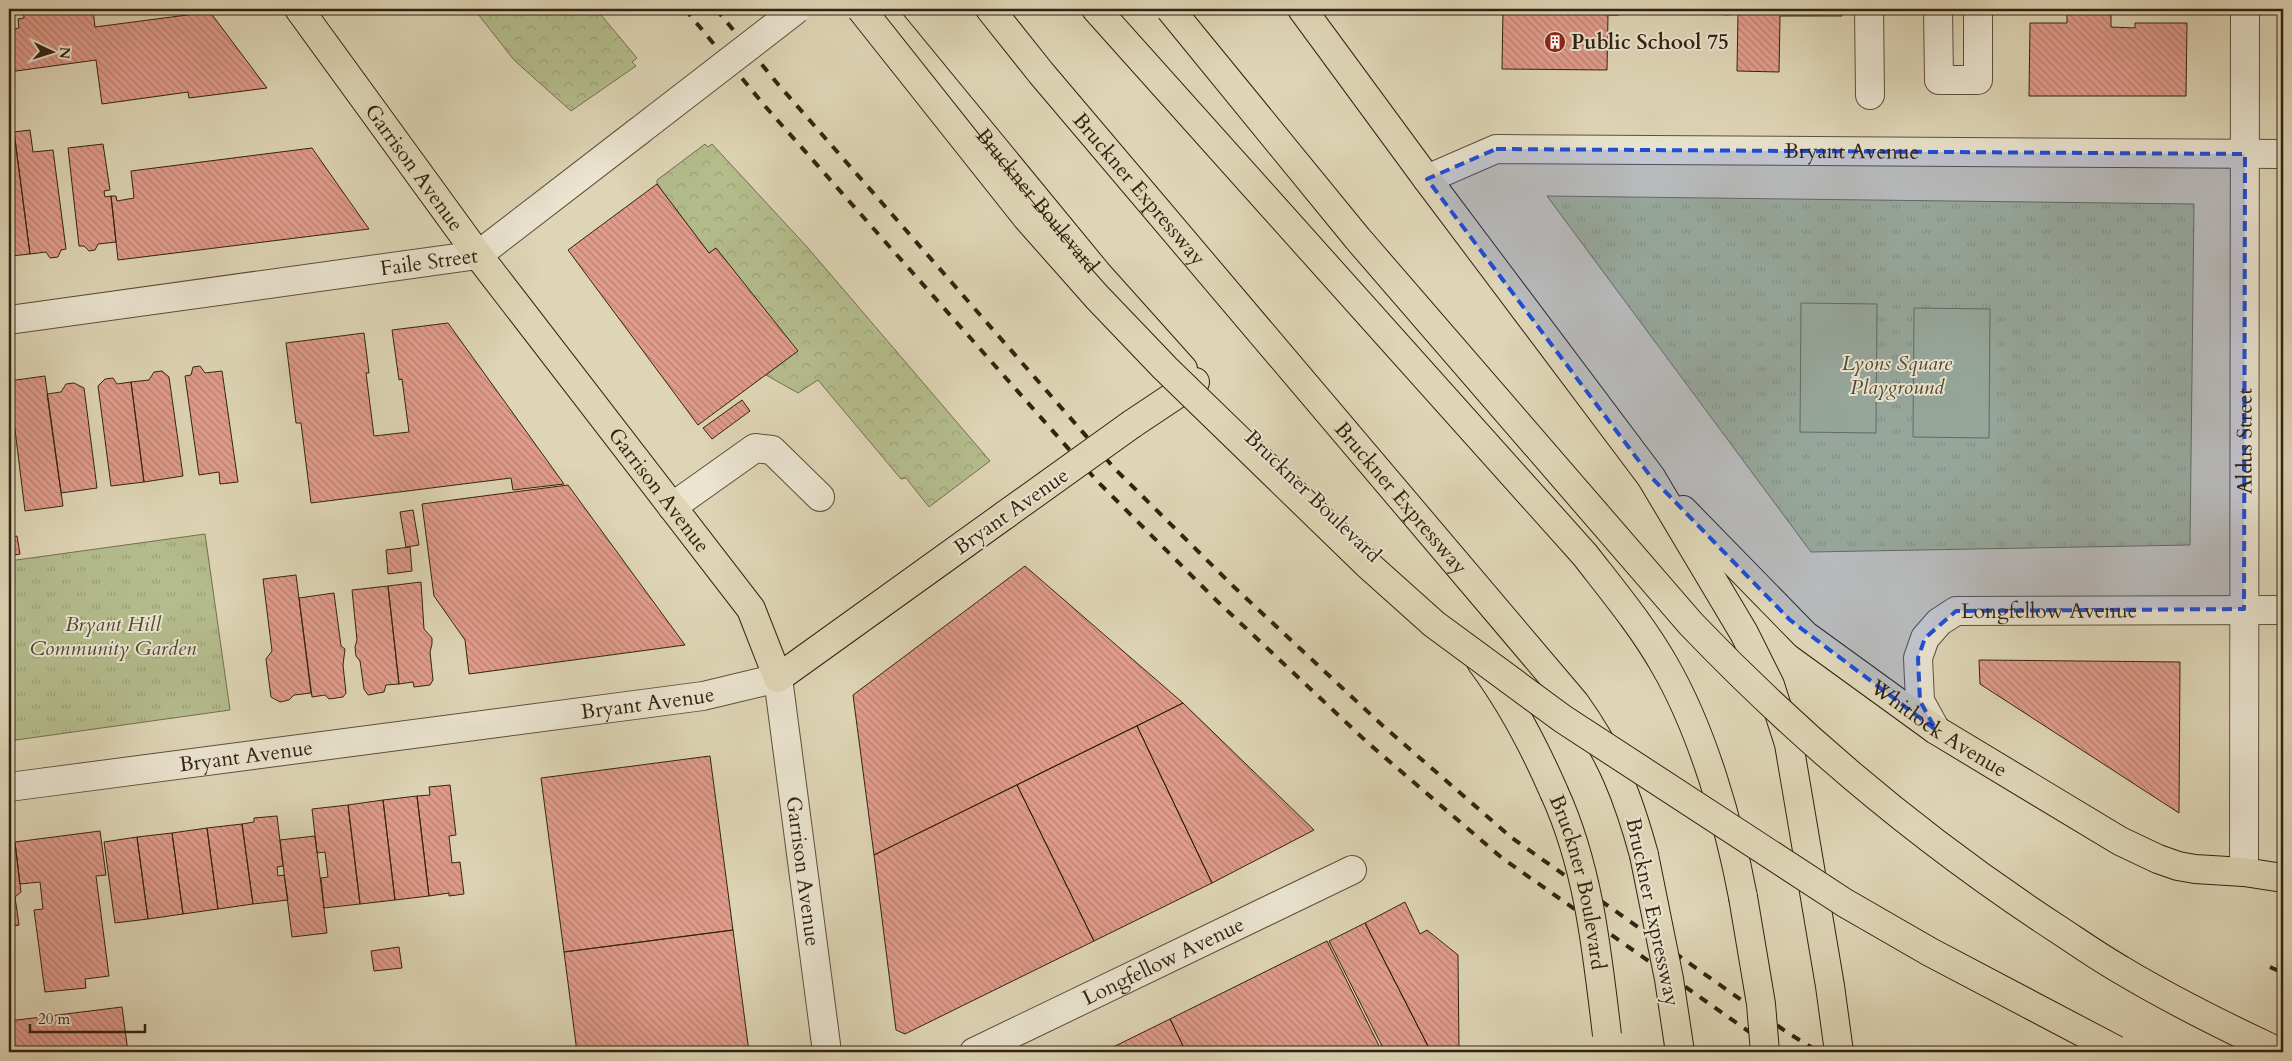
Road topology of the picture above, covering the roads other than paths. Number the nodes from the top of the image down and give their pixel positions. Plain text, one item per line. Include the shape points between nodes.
1 (299, 9) edge
2 (798, 9) edge
3 (861, 9) edge
4 (880, 9) edge
5 (990, 9) edge
6 (1096, 9) edge
7 (1170, 9) edge
8 (1302, 9) edge
9 (1869, 9) edge
10 (1938, 9) edge
11 (1978, 9) edge
12 (2246, 9) edge
13 (1870, 95) dead end
14 (2246, 154) junction
15 (2283, 154) edge
16 (1427, 179) junction
17 (478, 255) junction
18 (9, 320) edge
19 (1195, 382) junction
20 (1650, 477) junction
21 (820, 497) dead end
22 (672, 507) junction
23 (2244, 609) junction
24 (2283, 610) edge
25 (778, 678) junction
26 (1936, 730) junction
27 (9, 787) edge
28 (1352, 870) dead end
29 (2244, 872) junction
30 (2283, 878) edge
31 (1608, 1044) edge
32 (2270, 1048) edge
33 (2120, 1051) edge
34 (827, 1052) edge
35 (974, 1052) edge
36 (1680, 1052) edge
37 (1765, 1052) edge
38 (1838, 1052) edge

1 - 17 main road, Garrison Avenue
2 - 17 street, Faile Street, bridge
3 - 33 main road, bridge via 1027,218 1097,297 1165,368 1367,564 1434,624 1563,719 1844,903 1930,952
4 - 19 main road, Bruckner Boulevard via 1097,273
5 - 36 main road, Bruckner Expressway, bridge via 1575,703 1595,731 1627,798 1644,855
6 - 37 main road, bridge via 1585,555 1666,666 1697,736 1733,847 1761,1004
7 - 32 main road, bridge via 1364,247 1691,624 1737,672 1860,783 1942,849 2027,909 2122,970
8 - 16 main road
9 - 13 street
10 - 11 street via 1939,80 1978,80
12 - 14 street, Aldus Street
14 - 15 street, Bryant Avenue
14 - 16 street, Bryant Avenue via 1496,149
14 - 23 street, Aldus Street
16 - 20 main road
17 - 18 street, Faile Street
17 - 22 main road, Garrison Avenue
19 - 25 main road, Bryant Avenue, bridge
19 - 31 main road, Bruckner Boulevard, bridge via 1474,653 1500,686 1521,723 1574,840 1597,952
20 - 26 main road, Whitlock Avenue via 1805,635
20 - 38 main road via 1744,634 1770,685 1789,744
21 - 22 street via 772,450 755,448
22 - 25 main road, Garrison Avenue via 751,609
23 - 24 street, Longfellow Avenue
23 - 26 street, Longfellow Avenue via 1956,611 1939,622 1925,638 1918,658 1920,702
23 - 29 street, Aldus Street
25 - 27 street, Bryant Avenue via 703,696
25 - 34 street, Garrison Avenue
26 - 29 main road, Whitlock Avenue via 2140,851 2178,866
28 - 35 street, Longfellow Avenue
29 - 30 main road, Whitlock Avenue

